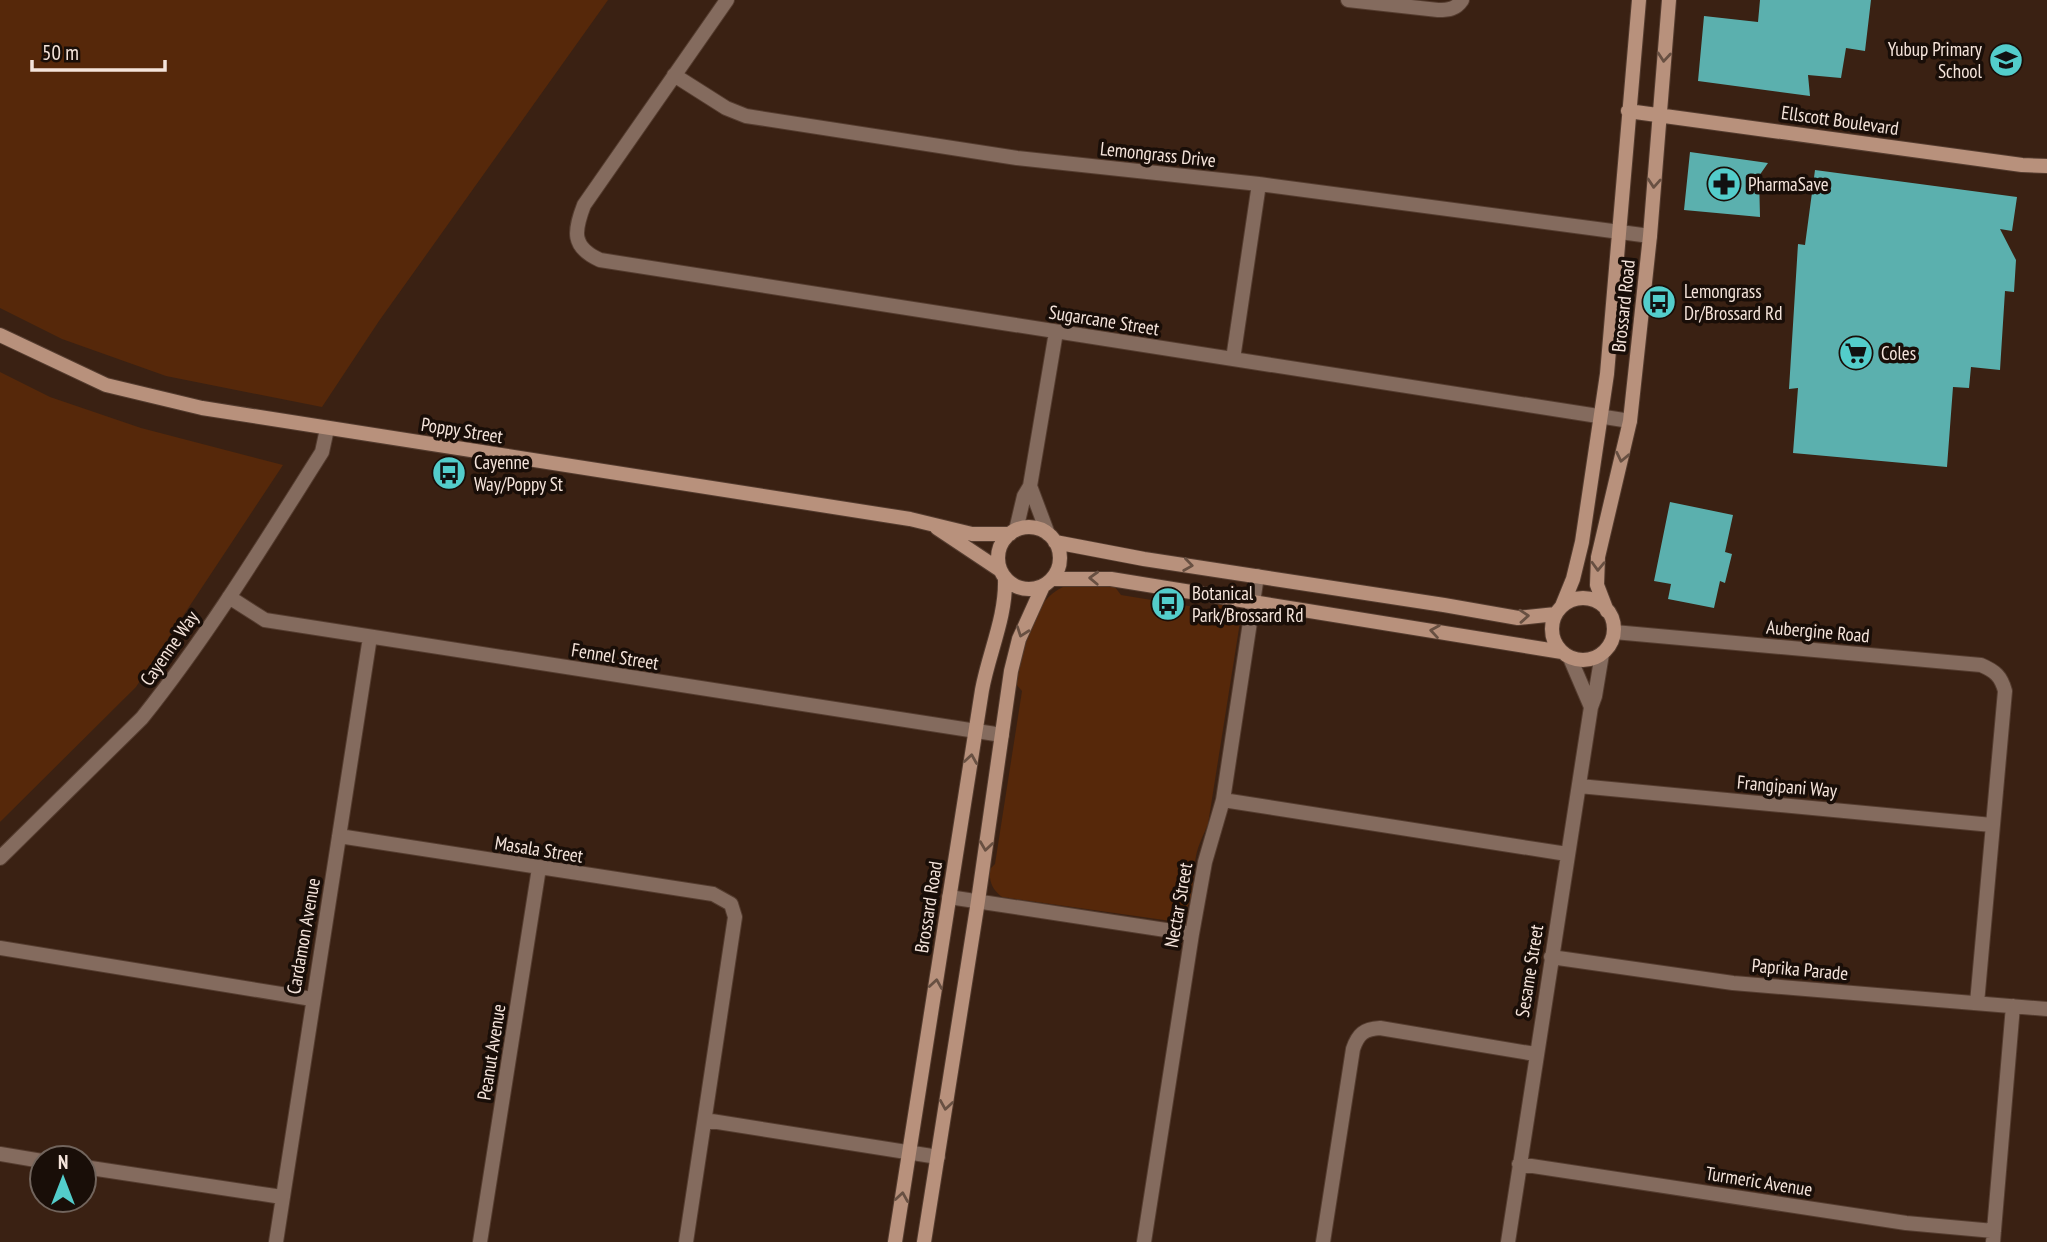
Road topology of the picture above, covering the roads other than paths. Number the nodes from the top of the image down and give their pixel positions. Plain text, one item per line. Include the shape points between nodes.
1 (727, 0) edge
2 (1348, 0) edge
3 (1462, 0) edge
4 (1639, 0) edge
5 (1669, 0) edge
6 (674, 75) junction
7 (1628, 111) junction
8 (1659, 115) junction
9 (2047, 166) edge
10 (1259, 184) junction
11 (1619, 232) junction
12 (1650, 236) junction
13 (1056, 332) junction
14 (0, 335) edge
15 (1233, 359) junction
16 (1601, 417) junction
17 (1630, 421) junction
18 (327, 429) junction
19 (1030, 486) junction
20 (930, 524) junction
21 (1013, 532) junction
22 (1051, 538) junction
23 (1002, 575) junction
24 (1257, 576) junction
25 (1047, 583) junction
26 (229, 597) junction
27 (1253, 601) junction
28 (1559, 610) junction
29 (1607, 611) junction
30 (1614, 632) junction
31 (370, 637) junction
32 (1602, 654) junction
33 (1566, 655) junction
34 (1591, 707) junction
35 (976, 731) junction
36 (1002, 736) junction
37 (1579, 786) junction
38 (1223, 800) junction
39 (1992, 825) junction
40 (340, 836) junction
41 (1567, 854) junction
42 (0, 858) edge
43 (539, 868) junction
44 (949, 897) junction
45 (978, 901) junction
46 (1192, 934) junction
47 (0, 948) edge
48 (1551, 957) junction
49 (312, 999) junction
50 (1977, 1003) junction
51 (2013, 1006) junction
52 (2047, 1009) edge
53 (1535, 1054) junction
54 (705, 1120) junction
55 (910, 1153) junction
56 (0, 1154) edge
57 (938, 1157) junction
58 (28, 1159) edge
59 (1519, 1164) junction
60 (98, 1169) edge
61 (282, 1197) junction
62 (1993, 1236) edge
63 (275, 1242) edge
64 (480, 1242) edge
65 (685, 1242) edge
66 (895, 1242) edge
67 (924, 1242) edge
68 (1144, 1242) edge
69 (1323, 1242) edge
70 (1508, 1242) edge

1 - 6 street
2 - 3 street via 1438,10 1450,10
4 - 7 street, Brossard Road
5 -> 8 street, Brossard Road
6 - 10 street, Lemongrass Drive via 746,116 1017,158
6 - 13 street, Sugarcane Street via 584,205 576,233 585,253 600,260
7 - 8 street, Ellscott Boulevard
7 - 11 street, Brossard Road
8 - 9 street, Ellscott Boulevard
8 -> 12 street, Brossard Road
10 - 11 street, Lemongrass Drive
10 - 15 street
11 - 12 street, Lemongrass Drive
11 - 16 street, Brossard Road
12 - 17 street, Brossard Road
13 - 15 street, Sugarcane Street
13 - 19 street
14 - 18 street, Poppy Street via 106,385 202,408
15 - 16 street, Sugarcane Street
16 - 17 street, Sugarcane Street
16 - 28 street, Brossard Road via 1582,542
17 -> 29 street, Brossard Road via 1598,557 1597,585
18 - 20 street, Poppy Street
18 - 26 street, Cayenne Way via 322,452
19 - 21 street
19 - 22 street
20 - 21 street, Poppy Street via 983,535
20 - 23 street, Poppy Street
21 - 22 street via 1032,527
21 - 23 street via 998,550
22 -> 24 street via 1121,555
22 - 25 street via 1060,561
23 - 25 street via 1023,589
23 - 35 street, Brossard Road via 1004,610 987,666
24 - 27 street, Nectar Street
24 -> 28 street via 1518,618
27 -> 25 street via 1111,579
25 -> 36 street via 1019,639
26 - 31 street, Fennel Street via 265,620
26 - 42 street, Cayenne Way via 142,718
33 -> 27 street
27 - 38 street, Nectar Street
28 - 29 street via 1580,598 1591,599
28 - 33 street via 1552,635
29 - 30 street
30 - 32 street
30 - 39 street, Aubergine Road via 1982,665 1995,671 2005,691
31 - 35 street, Fennel Street
31 - 40 street, Cardamon Avenue
32 - 33 street via 1590,660
32 - 34 street, Sesame Street
33 - 34 street
34 - 37 street, Sesame Street
35 - 36 street, Fennel Street
44 -> 35 street, Brossard Road
36 -> 45 street
37 - 39 street, Frangipani Way
37 - 41 street, Sesame Street
38 - 41 street
38 - 46 street, Nectar Street via 1205,862
39 - 50 street
40 - 43 street, Masala Street
40 - 49 street, Cardamon Avenue
41 - 48 street, Sesame Street
43 - 54 street, Masala Street via 713,894 731,904 735,917
43 - 64 street, Peanut Avenue
44 - 45 street
55 -> 44 street, Brossard Road
45 - 46 street
45 -> 57 street
46 - 68 street, Nectar Street
47 - 49 street
48 - 50 street, Paprika Parade via 1733,983
48 - 53 street, Sesame Street
49 - 61 street, Cardamon Avenue
50 - 51 street, Paprika Parade
51 - 52 street, Paprika Parade
51 - 62 street
53 - 59 street, Sesame Street
53 - 69 street via 1380,1028 1360,1034 1353,1049
54 - 55 street
54 - 65 street
55 - 57 street
66 -> 55 street, Brossard Road
56 - 58 street
57 - 67 street
59 - 62 street, Turmeric Avenue
59 - 70 street, Sesame Street
60 - 61 street
61 - 63 street, Cardamon Avenue

